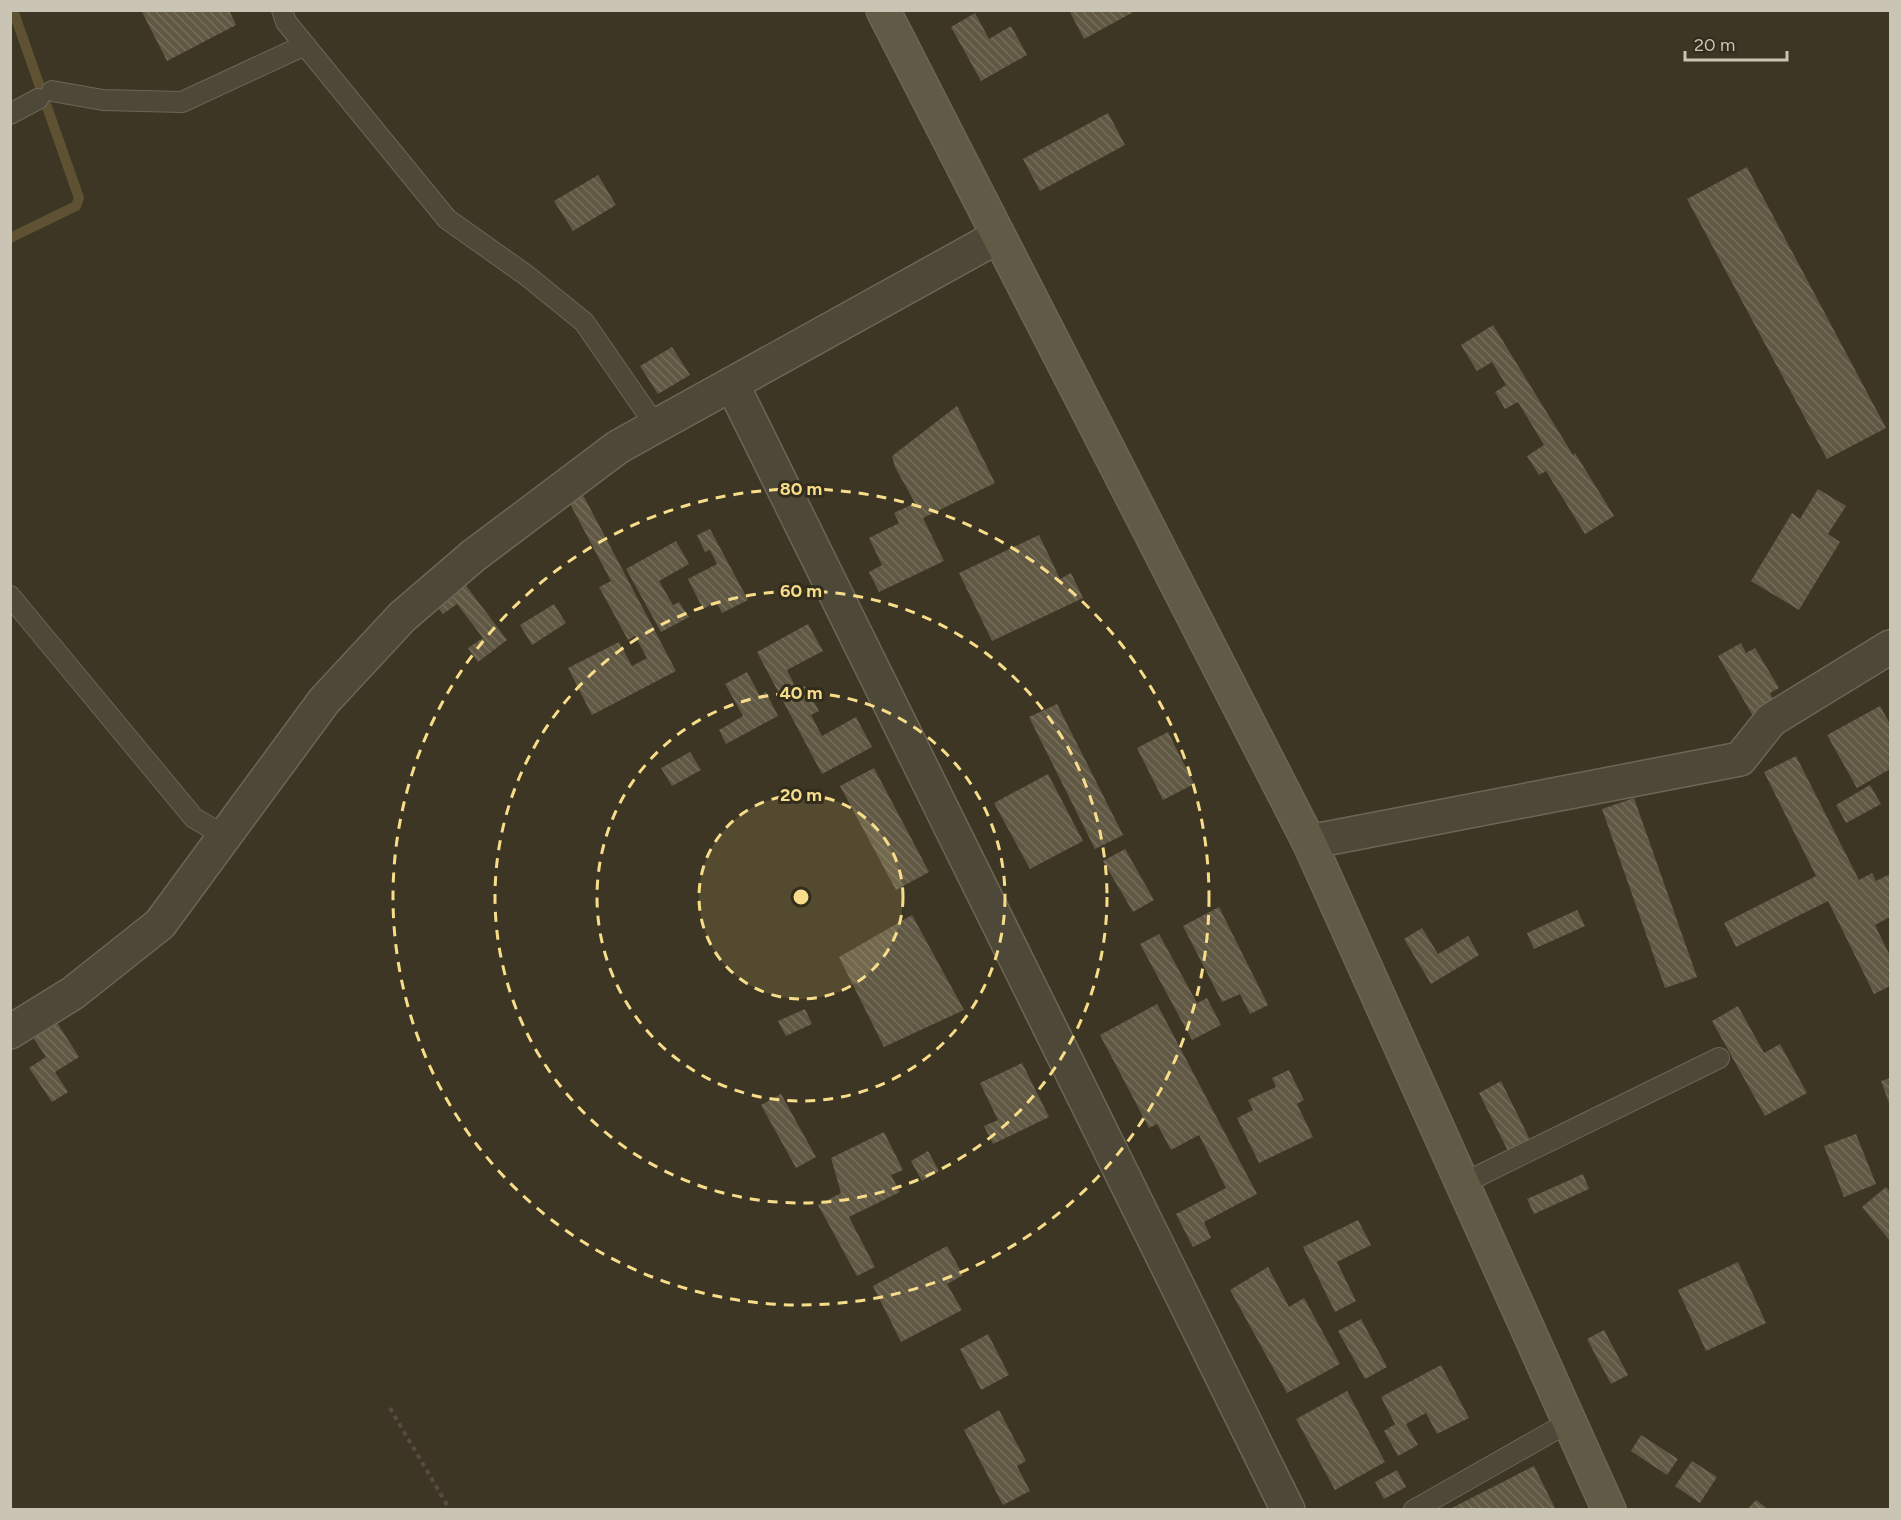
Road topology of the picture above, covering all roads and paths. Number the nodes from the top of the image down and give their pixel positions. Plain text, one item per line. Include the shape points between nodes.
1 (282, 10) edge
2 (883, 10) edge
3 (305, 45) junction
4 (10, 114) edge
5 (997, 237) junction
6 (732, 384) junction
7 (656, 426) junction
8 (10, 596) edge
9 (1890, 647) edge
10 (225, 836) junction
11 (1309, 842) junction
12 (10, 1032) edge
13 (1719, 1058) dead end
14 (1462, 1184) junction
15 (390, 1408) dead end
16 (1569, 1422) junction
17 (450, 1509) edge
18 (1288, 1509) edge
19 (1414, 1509) edge
20 (1610, 1509) edge

1 - 3 lane via 286,22
2 - 5 street
3 - 4 lane via 182,102 45,95
3 - 7 lane via 447,219 584,322
5 - 6 street
5 - 11 street
6 - 7 street
6 - 18 street
7 - 10 street via 618,447 473,555 402,617 324,701
8 - 10 lane via 194,818
9 - 11 street via 1771,720 1740,759
10 - 12 street via 160,924 73,993
11 - 14 street
13 - 14 lane
14 - 16 street
15 - 17 path
16 - 19 lane
16 - 20 street

